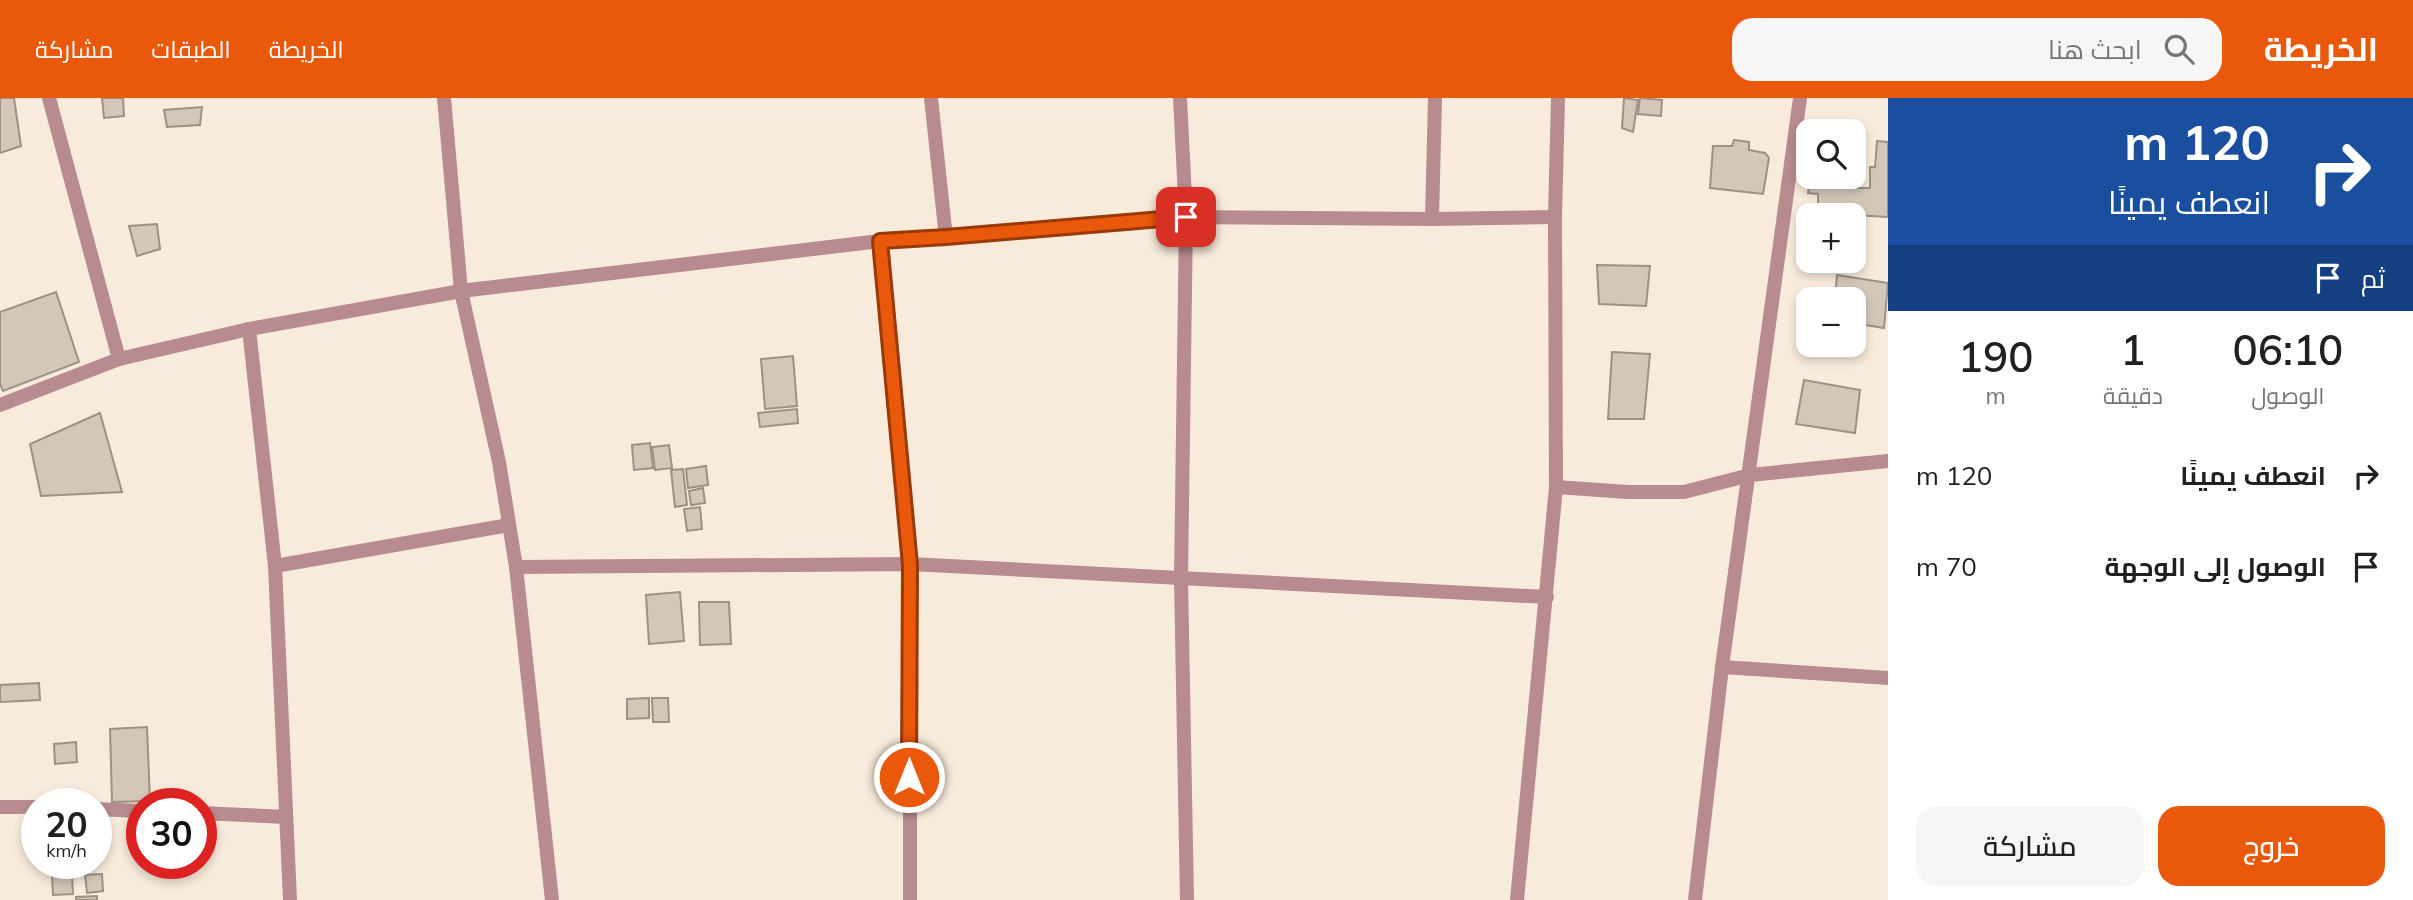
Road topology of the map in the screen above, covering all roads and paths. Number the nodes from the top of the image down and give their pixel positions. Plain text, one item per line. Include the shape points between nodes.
1 (50, 98) edge
2 (444, 98) edge
3 (931, 98) edge
4 (1180, 98) edge
5 (1435, 98) edge
6 (1558, 98) edge
7 (1800, 98) edge
8 (1186, 217) junction
9 (1555, 218) junction
10 (1432, 219) junction
11 (946, 237) junction
12 (880, 241) junction
13 (461, 291) junction
14 (249, 329) junction
15 (119, 359) junction
16 (0, 405) edge
17 (1888, 461) edge
18 (1750, 475) junction
19 (1556, 487) junction
20 (509, 525) junction
21 (910, 565) junction
22 (275, 566) junction
23 (516, 567) junction
24 (1181, 578) junction
25 (1546, 597) junction
26 (1722, 667) junction
27 (1888, 678) edge
28 (0, 807) edge
29 (21, 807) edge
30 (217, 814) edge
31 (286, 817) junction
32 (290, 900) edge
33 (552, 900) edge
34 (909, 900) edge
35 (1187, 900) edge
36 (1517, 900) edge
37 (1695, 900) edge

1 - 15 street
2 - 13 street
3 - 11 street
4 - 8 street
5 - 10 street
6 - 9 street
7 - 18 street
8 - 10 street
8 - 11 street
8 - 24 street
9 - 10 street
9 - 19 street
11 - 12 street
12 - 13 street
12 - 21 street
13 - 14 street
13 - 20 street
14 - 15 street
14 - 22 street
15 - 16 street
17 - 18 street
18 - 19 street via 1684,492
18 - 26 street
19 - 25 street
20 - 22 street
20 - 23 street
21 - 23 street
21 - 24 street
21 - 34 street
22 - 31 street
23 - 33 street
24 - 25 street
24 - 35 street
25 - 36 street
26 - 27 street
26 - 37 street
28 - 29 street
30 - 31 street
31 - 32 street

